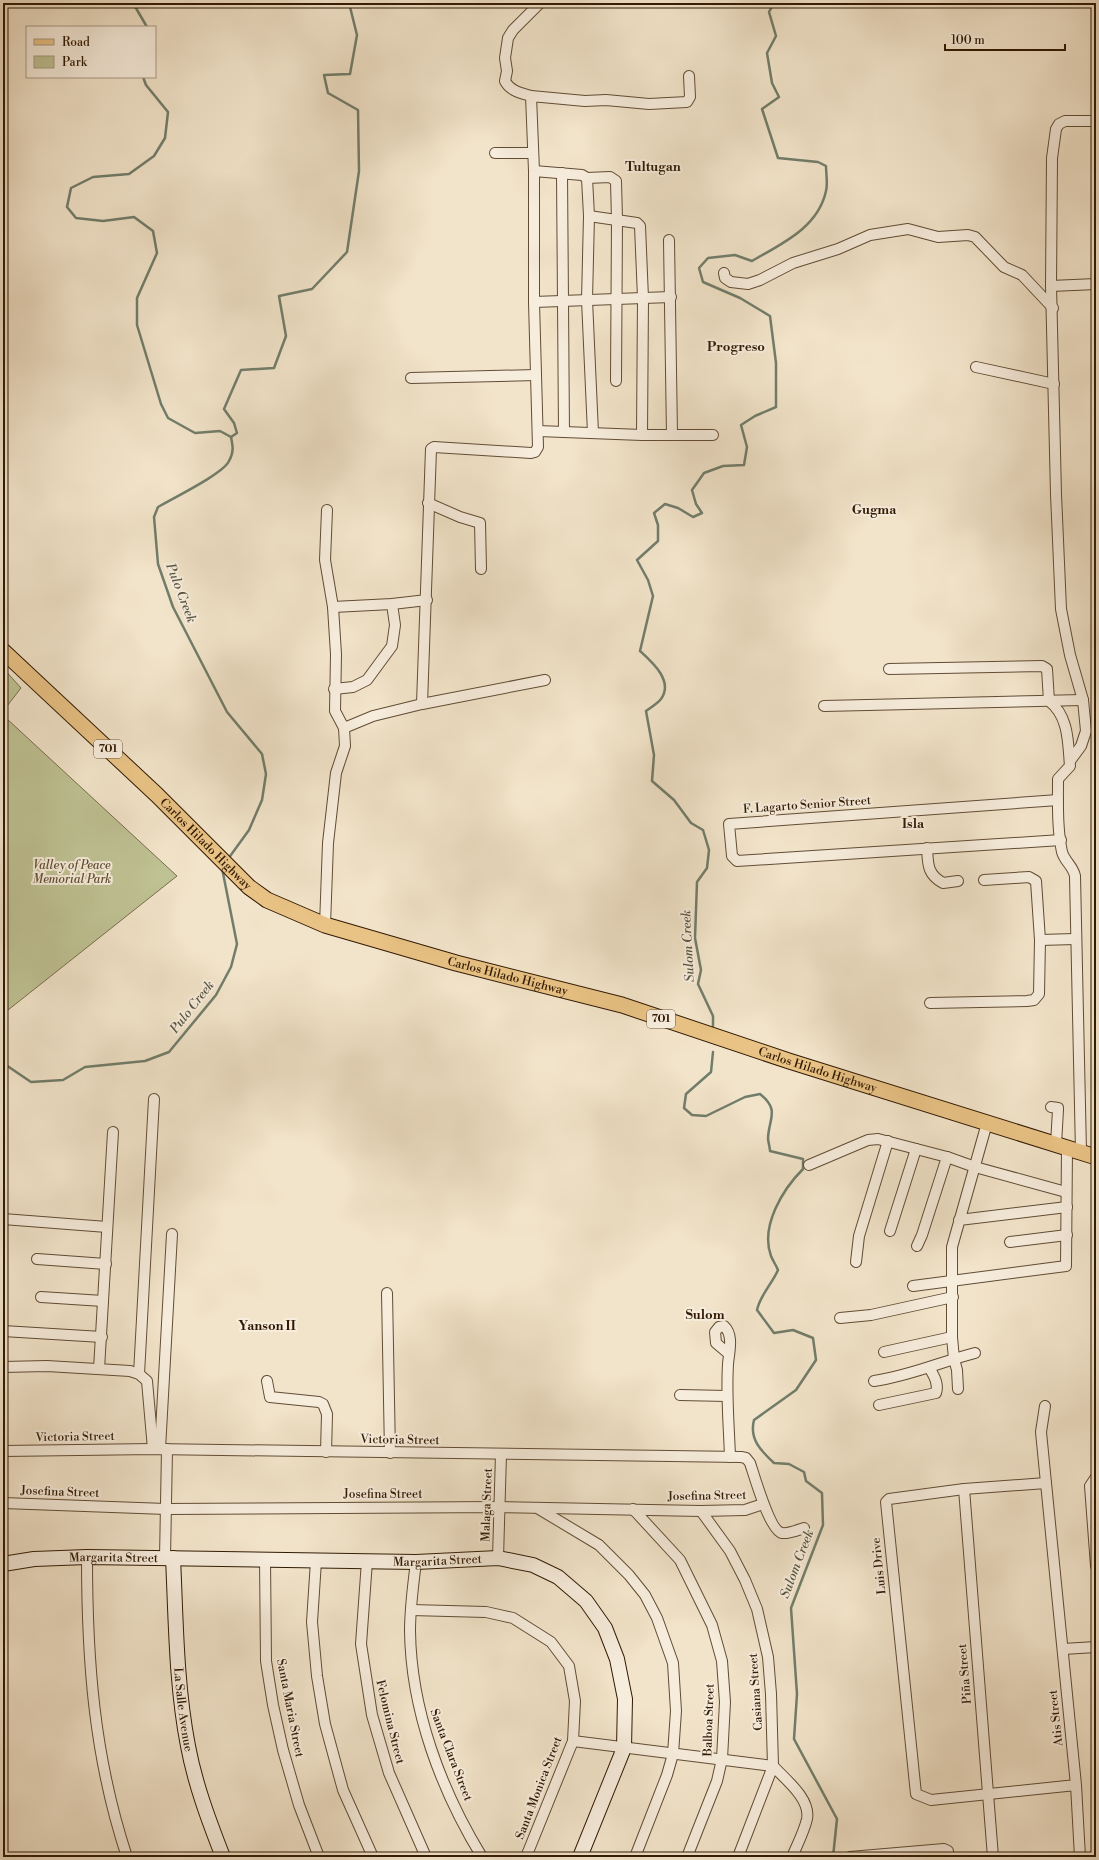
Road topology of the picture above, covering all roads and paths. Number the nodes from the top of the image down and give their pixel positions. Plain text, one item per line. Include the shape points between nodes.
1 (540, 3) edge
2 (689, 76) dead end
3 (531, 96) junction
4 (1096, 121) edge
5 (495, 153) dead end
6 (532, 153) junction
7 (534, 171) junction
8 (562, 173) junction
9 (586, 178) junction
10 (589, 216) junction
11 (617, 220) junction
12 (669, 240) dead end
13 (724, 273) dead end
14 (1096, 284) edge
15 (1051, 286) junction
16 (671, 297) junction
17 (643, 298) junction
18 (615, 299) junction
19 (564, 300) junction
20 (587, 300) junction
21 (534, 302) junction
22 (1053, 308) junction
23 (976, 367) dead end
24 (536, 375) junction
25 (411, 378) dead end
26 (616, 381) dead end
27 (1054, 384) junction
28 (538, 431) junction
29 (564, 432) junction
30 (593, 433) junction
31 (642, 435) junction
32 (672, 435) junction
33 (712, 435) dead end
34 (428, 503) junction
35 (328, 510) dead end
36 (481, 569) dead end
37 (426, 600) junction
38 (392, 604) junction
39 (333, 606) junction
40 (3, 651) edge
41 (889, 669) dead end
42 (545, 680) dead end
43 (334, 689) junction
44 (1083, 700) junction
45 (1049, 701) junction
46 (422, 704) junction
47 (824, 706) dead end
48 (344, 728) junction
49 (1070, 761) junction
50 (1058, 800) junction
51 (1061, 840) junction
52 (927, 848) junction
53 (984, 880) dead end
54 (958, 881) dead end
55 (325, 925) junction
56 (1040, 940) junction
57 (1075, 940) junction
58 (930, 1003) dead end
59 (154, 1099) dead end
60 (1051, 1107) dead end
61 (986, 1123) junction
62 (113, 1132) dead end
63 (888, 1141) junction
64 (1068, 1148) junction
65 (916, 1149) junction
66 (947, 1157) junction
67 (1096, 1157) edge
68 (809, 1165) dead end
69 (975, 1167) junction
70 (1066, 1192) junction
71 (1067, 1207) junction
72 (3, 1219) edge
73 (960, 1220) junction
74 (107, 1228) junction
75 (890, 1231) dead end
76 (172, 1234) dead end
77 (1067, 1235) junction
78 (1010, 1242) dead end
79 (917, 1246) dead end
80 (37, 1259) dead end
81 (856, 1262) dead end
82 (106, 1264) junction
83 (952, 1282) junction
84 (913, 1286) dead end
85 (387, 1293) dead end
86 (41, 1297) dead end
87 (953, 1297) junction
88 (103, 1301) junction
89 (840, 1318) dead end
90 (3, 1331) edge
91 (102, 1337) junction
92 (952, 1337) junction
93 (884, 1352) dead end
94 (975, 1353) dead end
95 (729, 1354) dead end
96 (954, 1359) junction
97 (3, 1367) edge
98 (930, 1369) junction
99 (99, 1370) junction
100 (139, 1374) junction
101 (267, 1381) dead end
102 (874, 1381) dead end
103 (958, 1389) dead end
104 (680, 1395) dead end
105 (727, 1396) junction
106 (879, 1405) dead end
107 (1045, 1406) dead end
108 (160, 1449) junction
109 (3, 1451) edge
110 (326, 1452) junction
111 (390, 1453) junction
112 (502, 1454) junction
113 (730, 1457) junction
114 (1096, 1477) edge
115 (1046, 1483) junction
116 (964, 1489) junction
117 (3, 1503) edge
118 (763, 1504) junction
119 (499, 1507) junction
120 (537, 1508) junction
121 (166, 1509) junction
122 (633, 1510) junction
123 (701, 1511) junction
124 (804, 1528) dead end
125 (87, 1557) junction
126 (169, 1558) junction
127 (498, 1558) junction
128 (265, 1559) junction
129 (316, 1561) junction
130 (367, 1561) junction
131 (416, 1562) junction
132 (3, 1564) edge
133 (1096, 1566) edge
134 (411, 1610) junction
135 (1096, 1646) edge
136 (1063, 1649) junction
137 (573, 1741) junction
138 (624, 1748) junction
139 (673, 1754) junction
140 (722, 1759) junction
141 (773, 1766) junction
142 (1076, 1785) junction
143 (988, 1795) junction
144 (919, 1854) edge
145 (894, 1855) edge
146 (868, 1856) edge
147 (127, 1857) edge
148 (222, 1857) edge
149 (319, 1857) edge
150 (373, 1857) edge
151 (426, 1857) edge
152 (482, 1857) edge
153 (526, 1857) edge
154 (580, 1857) edge
155 (635, 1857) edge
156 (687, 1857) edge
157 (738, 1857) edge
158 (792, 1857) edge
159 (850, 1857) edge
160 (948, 1857) edge
161 (993, 1857) edge
162 (1080, 1857) edge

1 - 3 street via 513,30 508,38 505,58 507,85 516,92
2 - 3 street via 690,97 687,102 681,103 649,104
3 - 6 street
4 - 15 street via 1065,121 1056,129 1052,158
5 - 6 street
6 - 7 street
7 - 8 street
7 - 21 street
8 - 9 street via 582,175
8 - 19 street
9 - 10 street
9 - 11 street via 614,178
10 - 11 street
10 - 20 street
11 - 17 street via 637,223 640,226
11 - 18 street
12 - 16 street
13 - 22 street via 725,278 731,282 748,284 793,263 887,231 908,229 938,237 968,235 975,237 1004,267 1022,275
14 - 15 street
15 - 22 street
16 - 17 street
16 - 32 street
17 - 18 street
17 - 31 street
18 - 20 street
18 - 26 street
19 - 20 street
19 - 21 street
19 - 29 street
20 - 30 street
21 - 24 street
22 - 27 street
23 - 27 street
24 - 25 street
24 - 28 street
27 - 44 street via 1061,609 1070,655
28 - 29 street
28 - 34 street via 538,447 531,453 434,447 430,452
29 - 30 street
30 - 31 street
31 - 32 street
32 - 33 street
34 - 36 street via 480,523
34 - 37 street
35 - 39 street via 325,560
37 - 38 street
37 - 46 street
38 - 39 street
38 - 43 street via 395,625 392,646 367,680 353,687
39 - 43 street via 336,654
40 - 55 main road, Carlos Hilado Highway / 701 via 157,795 249,887 267,900
41 - 45 street via 1045,667 1048,673
42 - 46 street
43 - 48 street via 335,711
44 - 45 street
44 - 49 street via 1086,731 1084,740
45 - 47 street
45 - 49 street via 1062,716
46 - 48 street via 373,716
48 - 55 street via 345,746 336,773 328,843
49 - 50 street via 1070,766 1058,779
50 - 51 street
50 - 52 street, F. Lagarto Senior Street via 729,824 732,856 737,861
51 - 52 street, F. Lagarto Senior Street
51 - 57 street via 1064,857 1074,871
52 - 54 street via 928,869 931,874 943,883
53 - 56 street via 1029,877 1035,879
55 - 61 main road, Carlos Hilado Highway / 701 via 456,963 622,1006
56 - 57 street
56 - 58 street via 1039,994 1034,1000
57 - 64 street
59 - 100 street
60 - 64 street via 1058,1108
61 - 64 main road, Carlos Hilado Highway / 701
61 - 69 street
62 - 74 street
63 - 65 street
63 - 68 street via 868,1140
63 - 81 street via 859,1236
64 - 67 main road, Carlos Hilado Highway / 701
64 - 70 street
65 - 66 street
65 - 75 street
66 - 69 street
66 - 79 street
69 - 70 street
69 - 73 street
70 - 71 street
71 - 73 street
71 - 77 street
72 - 74 street
73 - 83 street via 952,1247
74 - 82 street
76 - 108 street
77 - 78 street
77 - 83 street via 1065,1267
80 - 82 street
82 - 88 street
83 - 84 street
83 - 87 street
85 - 111 street
86 - 88 street
87 - 89 street
87 - 92 street
88 - 91 street
90 - 91 street
91 - 99 street
92 - 93 street
92 - 96 street
94 - 96 street
95 - 105 street
96 - 98 street
96 - 103 street
97 - 99 street via 47,1366
98 - 102 street
98 - 106 street via 935,1378 937,1392
99 - 100 street via 130,1371
100 - 108 street via 147,1381
101 - 110 street via 270,1397 323,1404 327,1414
104 - 105 street
105 - 113 street
107 - 115 street via 1041,1432
108 - 109 street, Victoria Street
108 - 110 street, Victoria Street
108 - 121 street
110 - 111 street, Victoria Street
111 - 112 street, Victoria Street
112 - 113 street, Victoria Street
112 - 119 street, Malaga Street
113 - 118 street, Victoria Street via 746,1458 750,1463
114 - 133 street via 1090,1486
115 - 116 street, Luis Drive
115 - 136 street
116 - 143 street, Piña Street
116 - 143 street, Luis Drive via 890,1498 886,1502 916,1794 931,1800
117 - 121 street, Josefina Street
118 - 123 street, Josefina Street via 745,1510
118 - 124 street, Victoria Street via 780,1533
119 - 120 street, Josefina Street
119 - 121 street, Josefina Street
119 - 127 street, Malaga Street
120 - 122 street, Josefina Street
120 - 139 street via 599,1545 630,1575 645,1595 657,1618 673,1663 676,1711
121 - 126 street
122 - 123 street, Josefina Street
122 - 140 street, Balboa Street via 680,1560 712,1625 722,1661 725,1702
123 - 141 street, Casiana Street via 730,1552 757,1609 768,1657
125 - 126 street, Margarita Street
125 - 132 street, Margarita Street via 34,1559
125 - 147 street via 87,1611 96,1728 104,1775
126 - 128 street, Margarita Street
126 - 148 street, La Salle Avenue via 178,1674 188,1747 204,1807
127 - 131 street, Margarita Street
127 - 138 street, Margarita Street via 518,1561 545,1570 572,1588 597,1615 612,1643 622,1678 625,1699
128 - 129 street, Margarita Street
128 - 149 street, Santa Maria Street via 266,1661 273,1705 299,1805
129 - 130 street, Margarita Street
129 - 150 street via 312,1622 325,1724 344,1790
130 - 131 street, Margarita Street
130 - 151 street, Felomina Street via 361,1644 372,1715 389,1773
131 - 134 street, Santa Clara Street
134 - 137 street, Santa Monica Street via 486,1612 513,1618 551,1642 569,1666 575,1701
134 - 152 street, Santa Clara Street via 410,1632 420,1711 447,1787
135 - 136 street
136 - 142 street, Atis Street
137 - 138 street
137 - 153 street, Santa Monica Street
138 - 139 street
138 - 154 street, Margarita Street
139 - 140 street
139 - 155 street
140 - 141 street
140 - 156 street, Balboa Street
141 - 157 street, Casiana Street
141 - 158 street via 796,1790 805,1804 807,1818
142 - 143 street, Luis Drive
142 - 162 street, Atis Street
143 - 161 street, Piña Street
144 - 145 street
144 - 160 street via 946,1849
145 - 146 street
146 - 159 street

